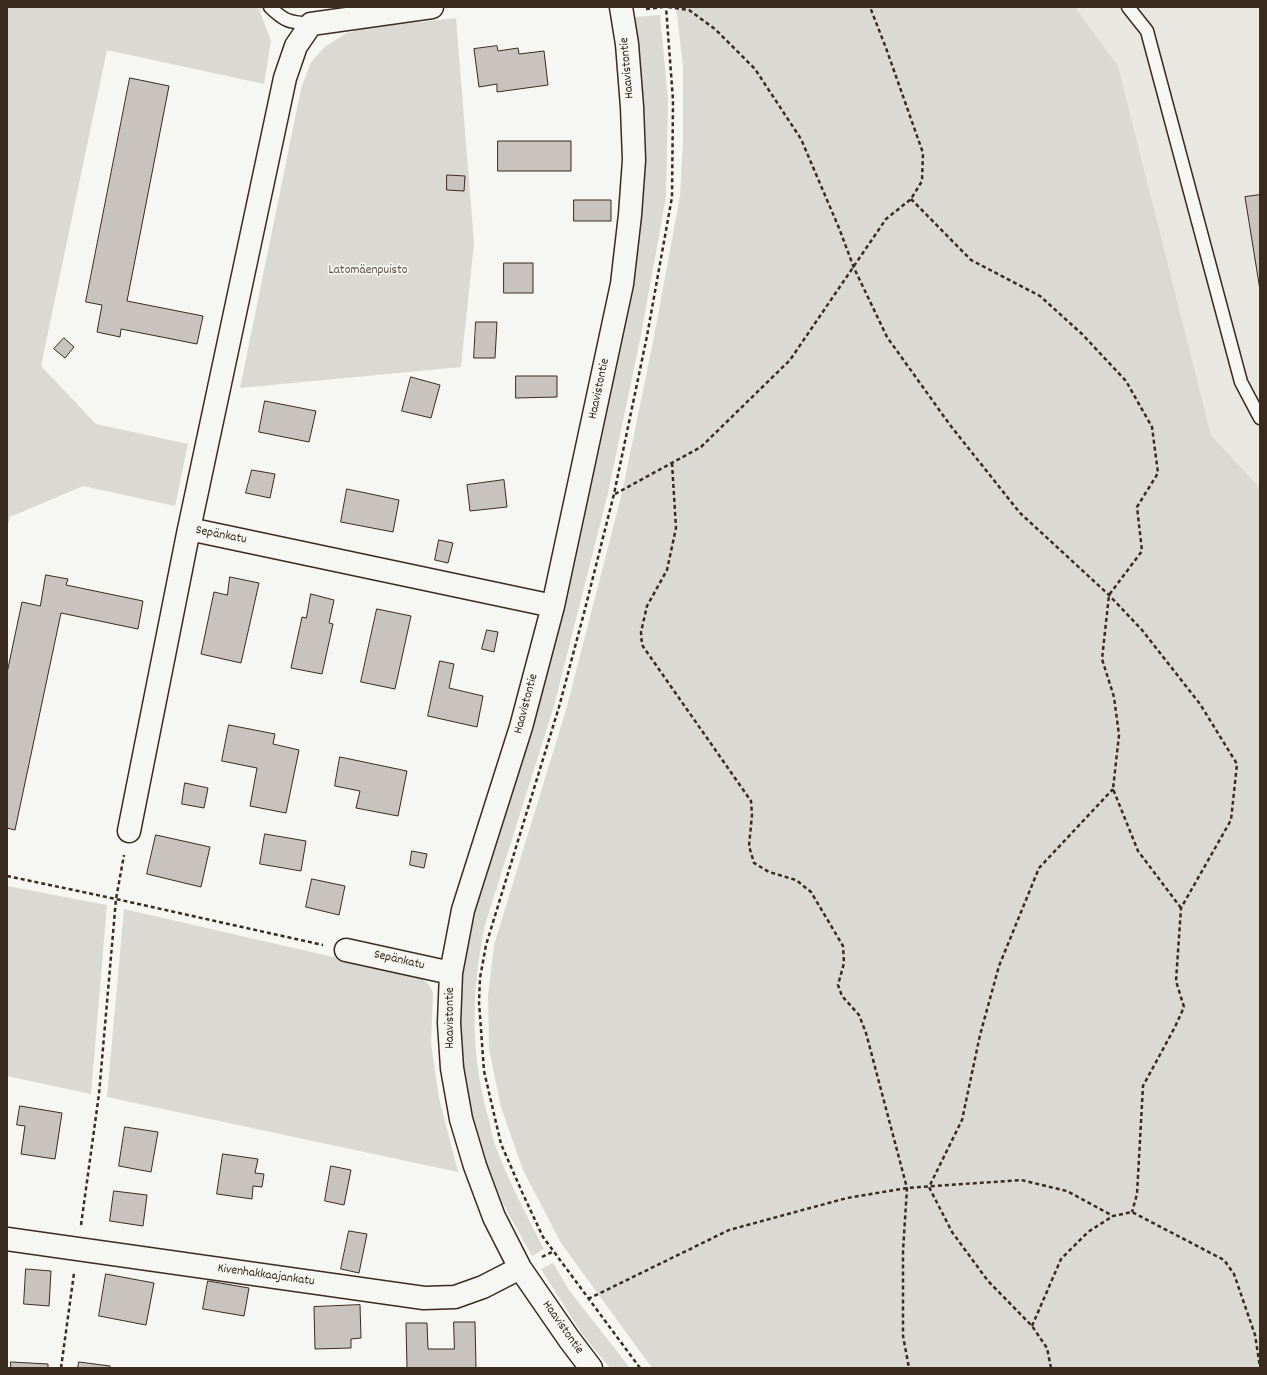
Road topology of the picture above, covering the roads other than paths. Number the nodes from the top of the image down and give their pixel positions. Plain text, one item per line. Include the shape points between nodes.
1 (270, 7) edge
2 (432, 7) edge
3 (621, 7) edge
4 (1128, 7) edge
5 (311, 24) junction
6 (1260, 418) edge
7 (189, 529) junction
8 (553, 606) junction
9 (129, 831) road end
10 (346, 950) road end
11 (451, 973) junction
12 (7, 1239) edge
13 (520, 1268) junction
14 (591, 1368) edge

1 - 5 lane via 280,17 291,22
2 - 5 street
3 - 8 street, Haavistontie via 632,107 634,160 630,215 622,284
4 - 6 lane via 1147,31 1240,382
5 - 7 street via 296,46 285,78
7 - 8 street, Sepänkatu
7 - 9 street, Sepänkatu
8 - 11 street, Haavistontie via 521,727 463,910
10 - 11 street, Sepänkatu
11 - 13 street, Haavistontie via 449,1023 452,1068 461,1119 494,1217
12 - 13 street, Kivenhakkaajankatu via 424,1298 455,1297 483,1287
13 - 14 street, Haavistontie

